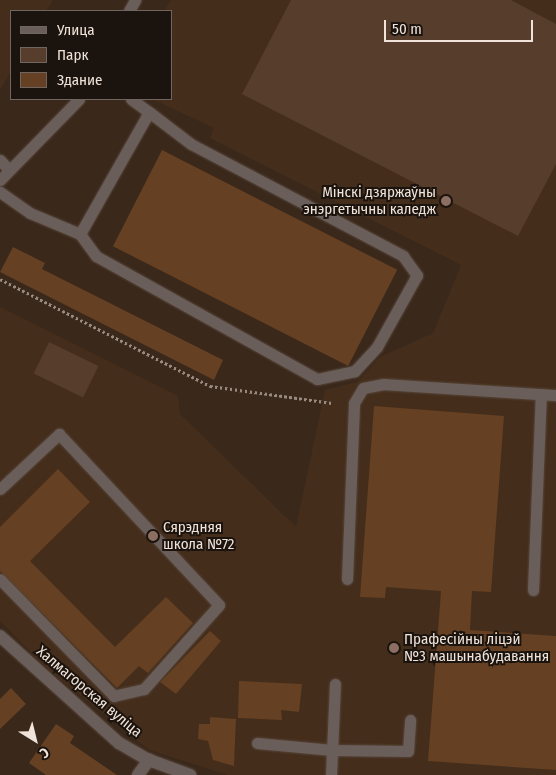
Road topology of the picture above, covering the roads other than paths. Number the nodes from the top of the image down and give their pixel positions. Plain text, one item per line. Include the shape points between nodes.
1 (78, 100) edge
2 (132, 100) edge
3 (149, 112) junction
4 (0, 160) edge
5 (9, 170) junction
6 (0, 180) edge
7 (0, 192) edge
8 (80, 234) junction
9 (542, 394) junction
10 (556, 395) edge
11 (0, 490) edge
12 (0, 579) edge
13 (347, 579) dead end
14 (534, 590) dead end
15 (0, 636) edge
16 (334, 684) dead end
17 (410, 720) dead end
18 (257, 743) dead end
19 (332, 750) junction
20 (149, 760) junction
21 (138, 775) edge
22 (190, 775) edge
23 (331, 775) edge

1 - 5 lane
2 - 3 lane
3 - 8 lane
3 - 8 lane via 191,144 403,256 418,275 377,346 355,371 316,379 96,256
4 - 5 lane
5 - 6 lane
7 - 8 lane via 30,213
9 - 10 lane
9 - 13 lane via 384,384 363,388 354,404
9 - 14 lane
11 - 12 lane via 59,434 219,605 144,690 114,696
15 - 20 street, Халмагорская вуліца via 119,743
16 - 19 lane
17 - 19 lane via 408,750
18 - 19 lane
19 - 23 lane
20 - 21 street
20 - 22 street, Халмагорская вуліца

